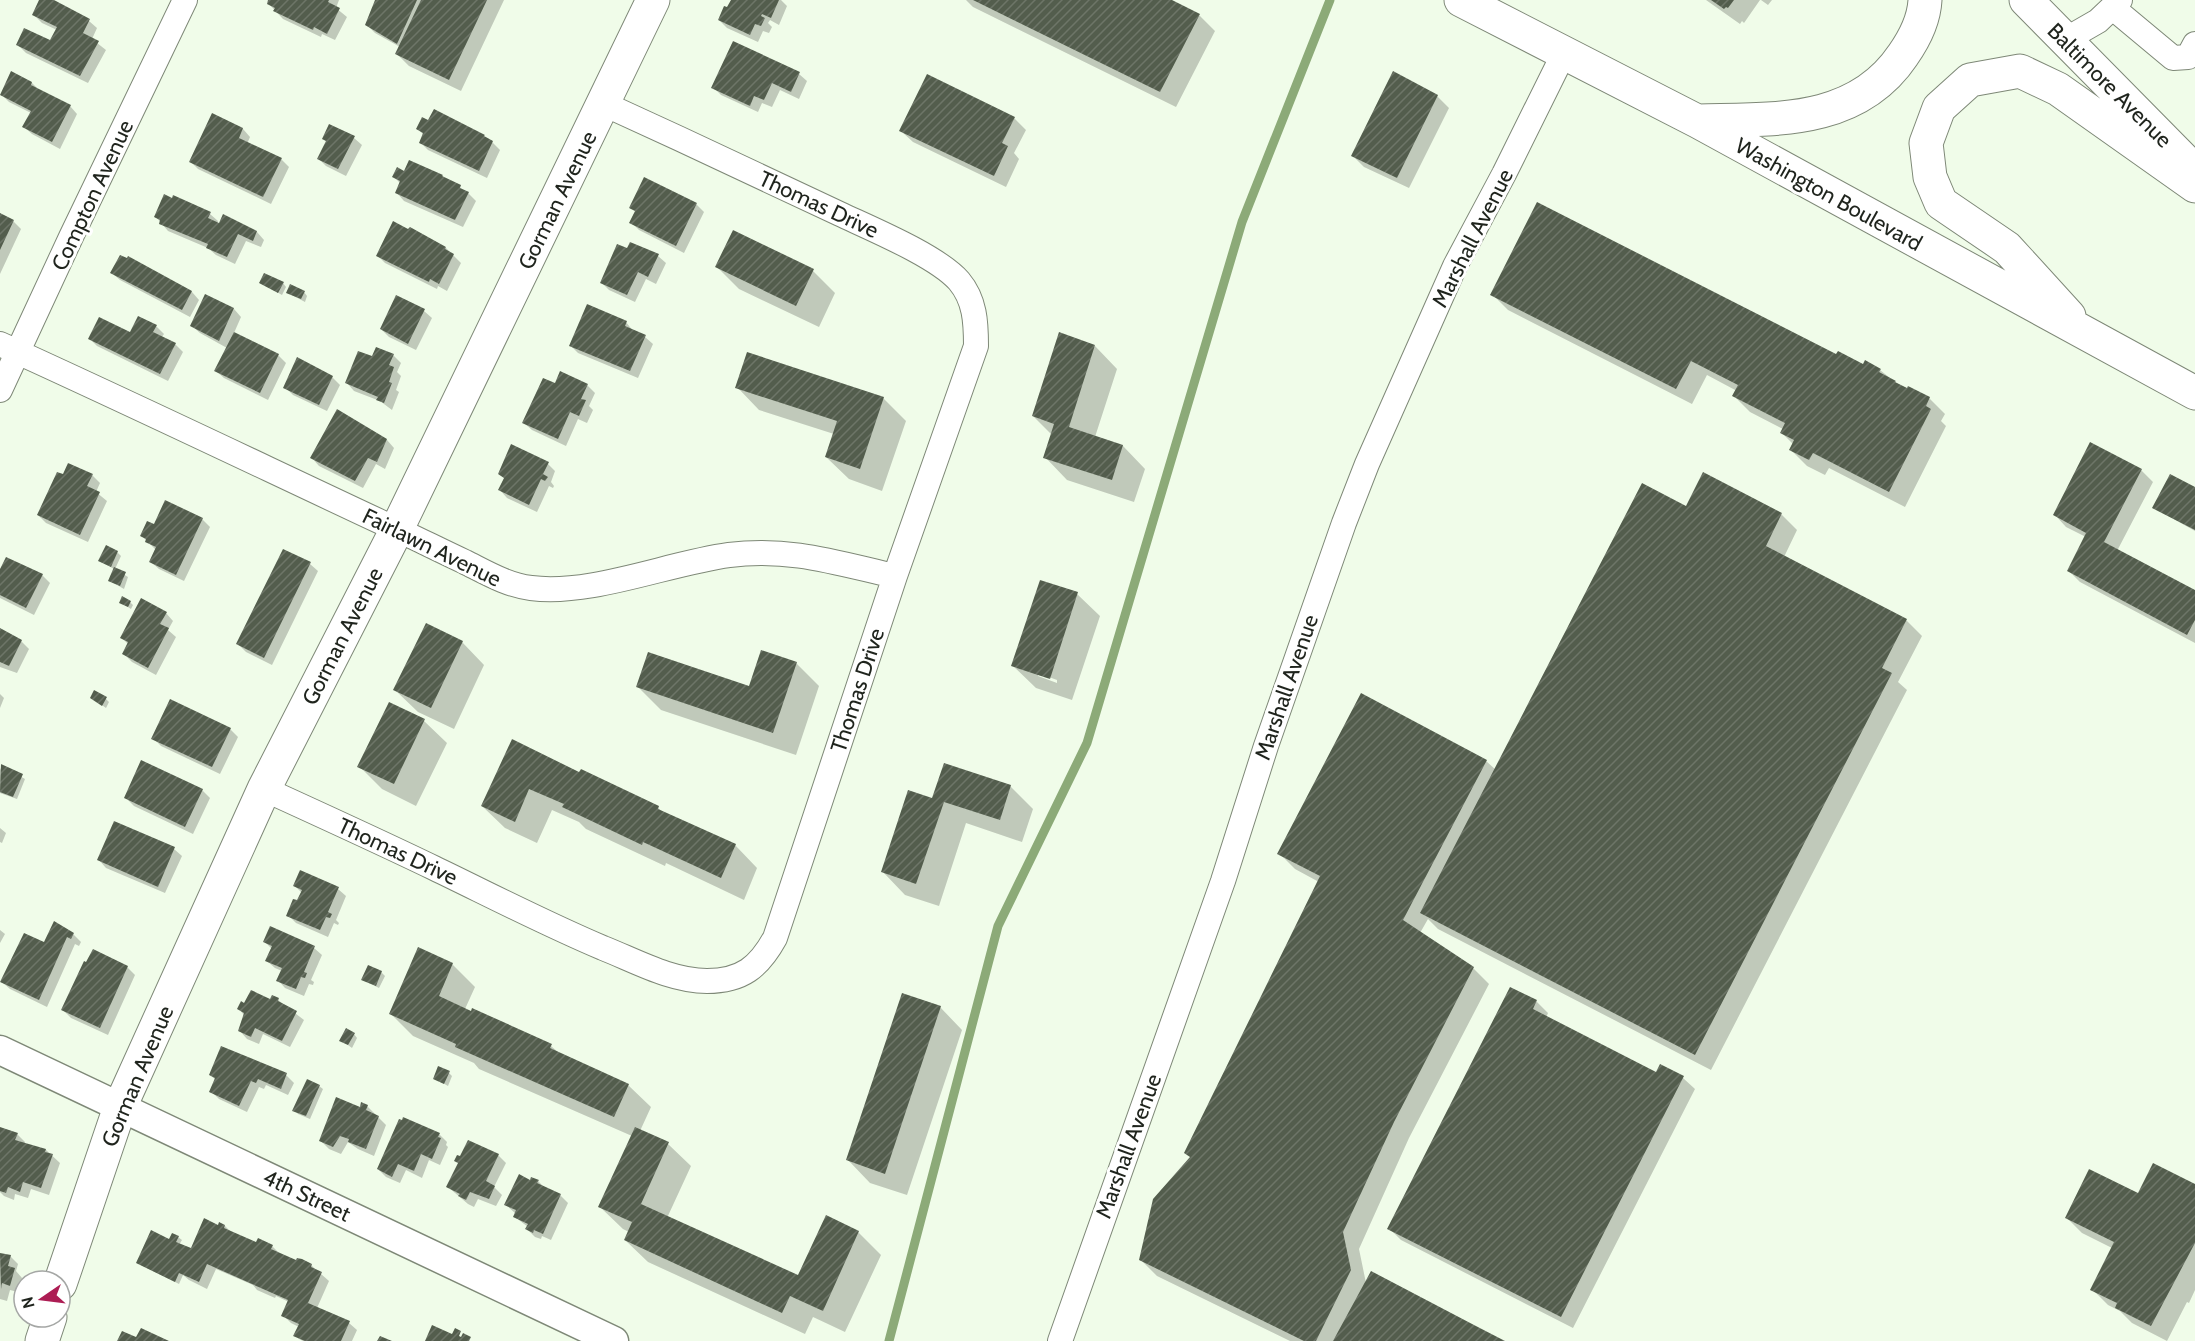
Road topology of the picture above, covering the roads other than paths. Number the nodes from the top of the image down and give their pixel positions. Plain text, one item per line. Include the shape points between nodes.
1 (185, 0) edge
2 (653, 0) edge
3 (1461, 0) edge
4 (1925, 0) edge
5 (2026, 0) edge
6 (2117, 4) edge
7 (2066, 40) junction
8 (2195, 44) edge
9 (1564, 54) junction
10 (604, 104) junction
11 (1698, 121) junction
12 (2195, 171) edge
13 (2195, 186) edge
14 (2085, 334) junction
15 (9, 348) edge
16 (0, 390) edge
17 (2195, 393) edge
18 (397, 529) junction
19 (895, 576) junction
20 (264, 789) junction
21 (0, 1050) edge
22 (120, 1107) junction
23 (65, 1269) edge
24 (614, 1341) edge
25 (1060, 1341) edge

1 - 15 street, Compton Avenue via 71,237
2 - 10 main road, Gorman Avenue
3 - 9 main road, Washington Boulevard
4 - 11 main road via 1920,25 1897,64 1856,99 1812,115 1785,119
5 - 7 main road, Baltimore Avenue
6 - 7 street
6 - 8 street via 2173,58 2188,57
7 - 12 main road, Baltimore Avenue
9 - 11 main road, Washington Boulevard
9 - 25 street, Marshall Avenue via 1455,266 1367,464
10 - 18 main road, Gorman Avenue
10 - 19 street, Thomas Drive via 889,237 942,266 968,293 976,322 976,346
11 - 14 main road, Washington Boulevard
13 - 14 main road via 2058,89 2020,71 1970,80 1939,108 1926,143 1930,177 1941,203 2007,248
14 - 17 main road, Washington Boulevard
15 - 16 street, Compton Avenue
15 - 18 street, Fairlawn Avenue
18 - 19 street, Fairlawn Avenue via 510,584 534,589 612,581 695,561 761,553 791,553
18 - 20 main road, Gorman Avenue
19 - 20 street, Thomas Drive via 775,938 762,961 731,978 707,981 664,973 567,933
20 - 22 main road, Gorman Avenue
21 - 22 street, 4th Street
22 - 23 main road, Gorman Avenue
22 - 24 street, 4th Street

